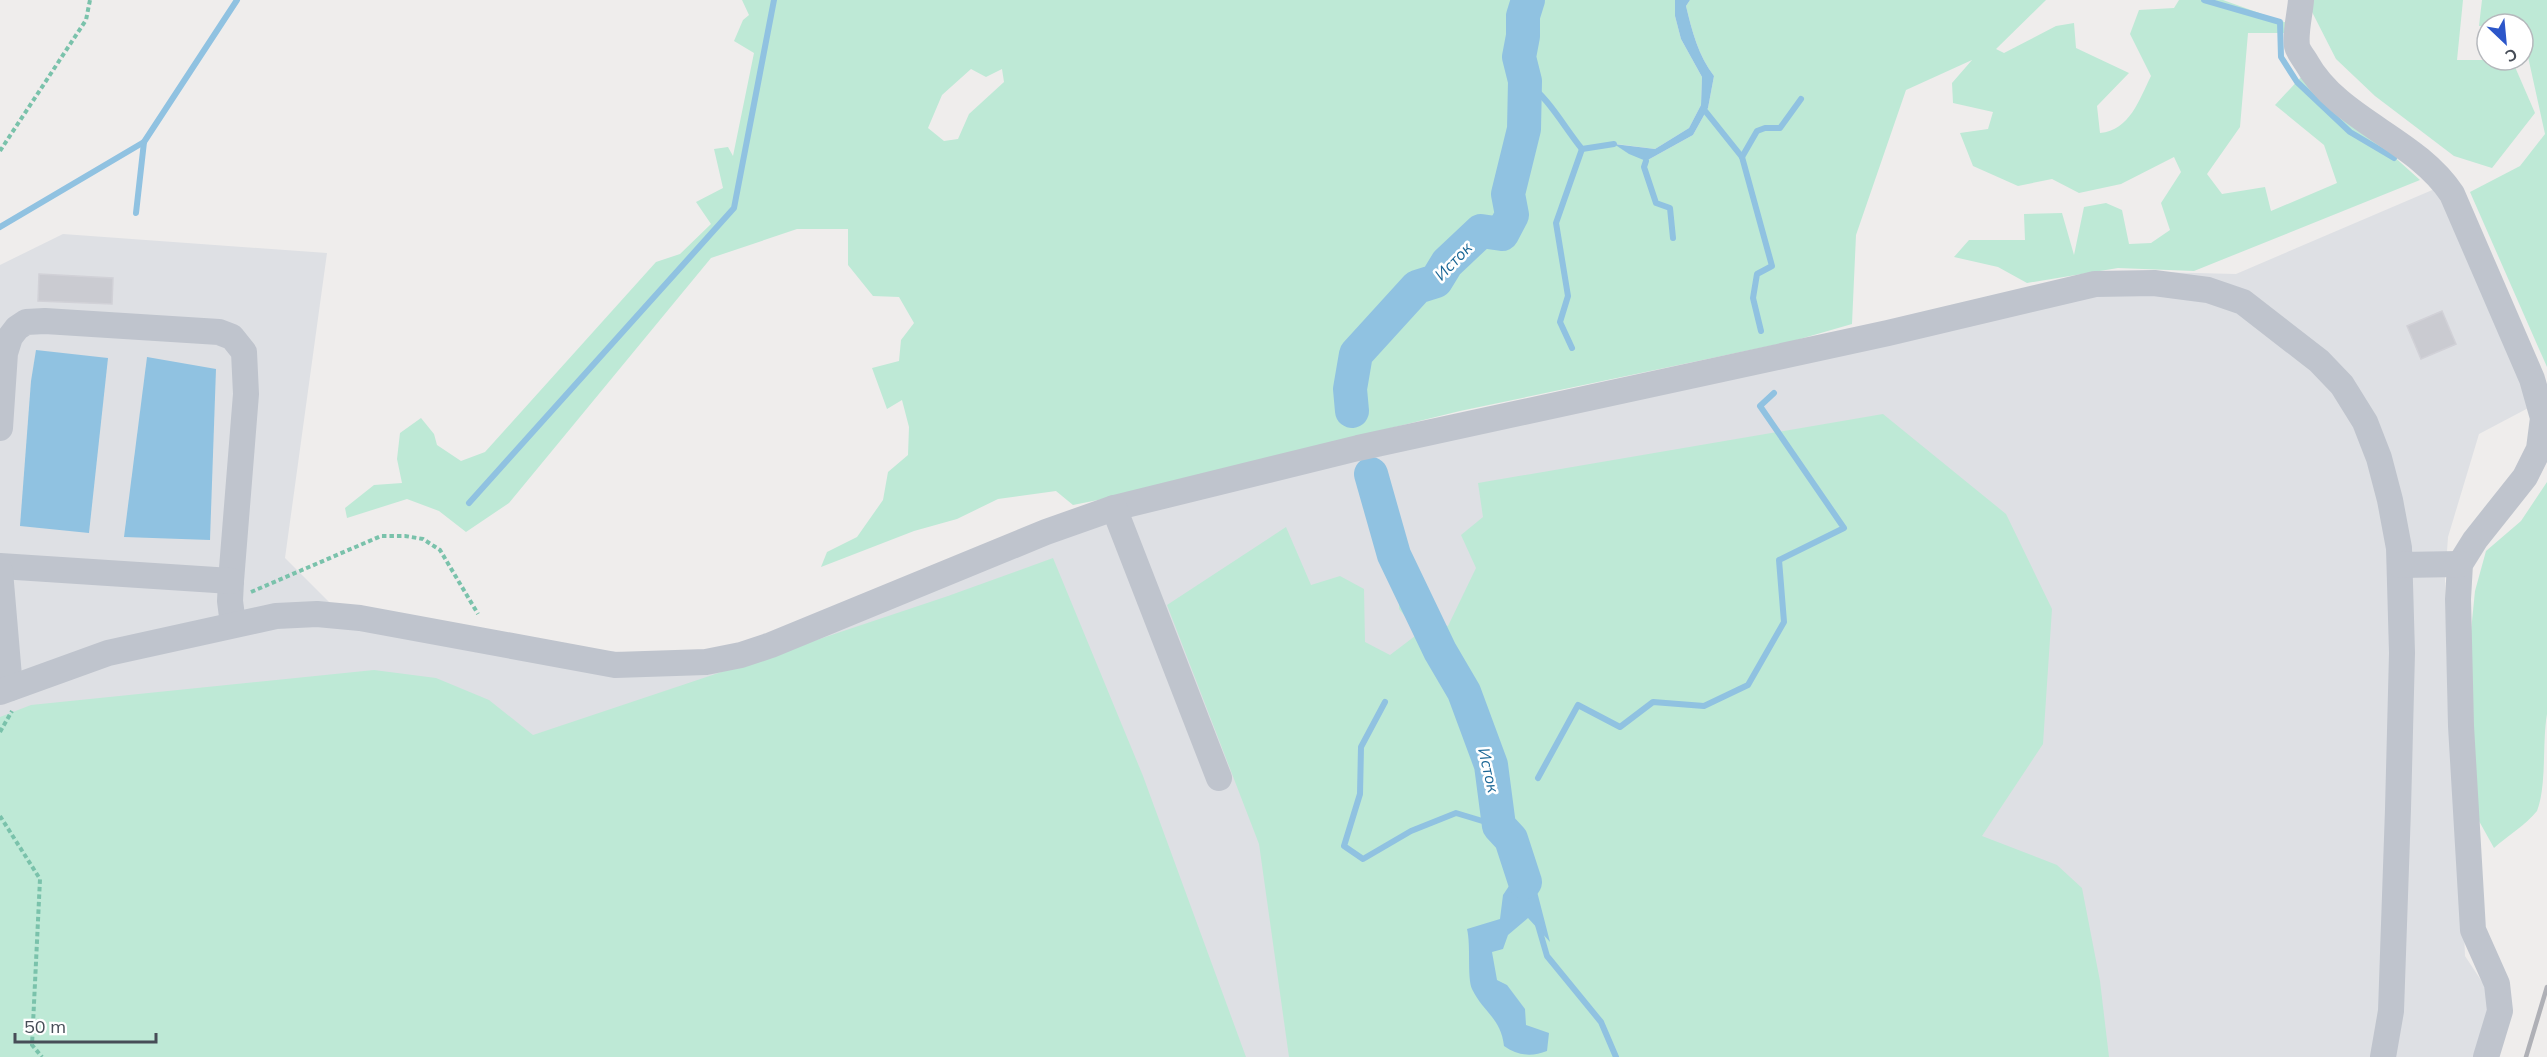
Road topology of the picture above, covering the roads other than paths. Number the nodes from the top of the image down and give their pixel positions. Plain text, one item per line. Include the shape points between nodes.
1 (2301, 0) edge
2 (0, 428) edge
3 (1114, 508) junction
4 (2460, 564) junction
5 (2400, 565) junction
6 (0, 566) edge
7 (0, 572) edge
8 (232, 602) junction
9 (5, 690) edge
10 (1219, 778) dead end
11 (2383, 1057) edge
12 (2486, 1057) edge

1 - 4 lane via 2297,47 2313,74 2339,101 2422,160 2452,194 2532,379 2543,418 2539,449 2525,477
2 - 8 lane via 5,353 10,337 26,322 219,332 232,337 244,352 246,394
3 - 5 lane via 1358,448 2095,284 2154,283 2208,290 2244,302 2319,361 2342,385 2366,422 2379,458
3 - 8 lane via 771,645 706,662 615,665 360,618 276,616
3 - 10 lane
4 - 5 lane
4 - 12 lane via 2461,726 2473,930 2497,984 2500,1011
5 - 11 lane via 2398,809 2391,1011
6 - 8 lane
7 - 9 lane
8 - 9 lane via 108,654

